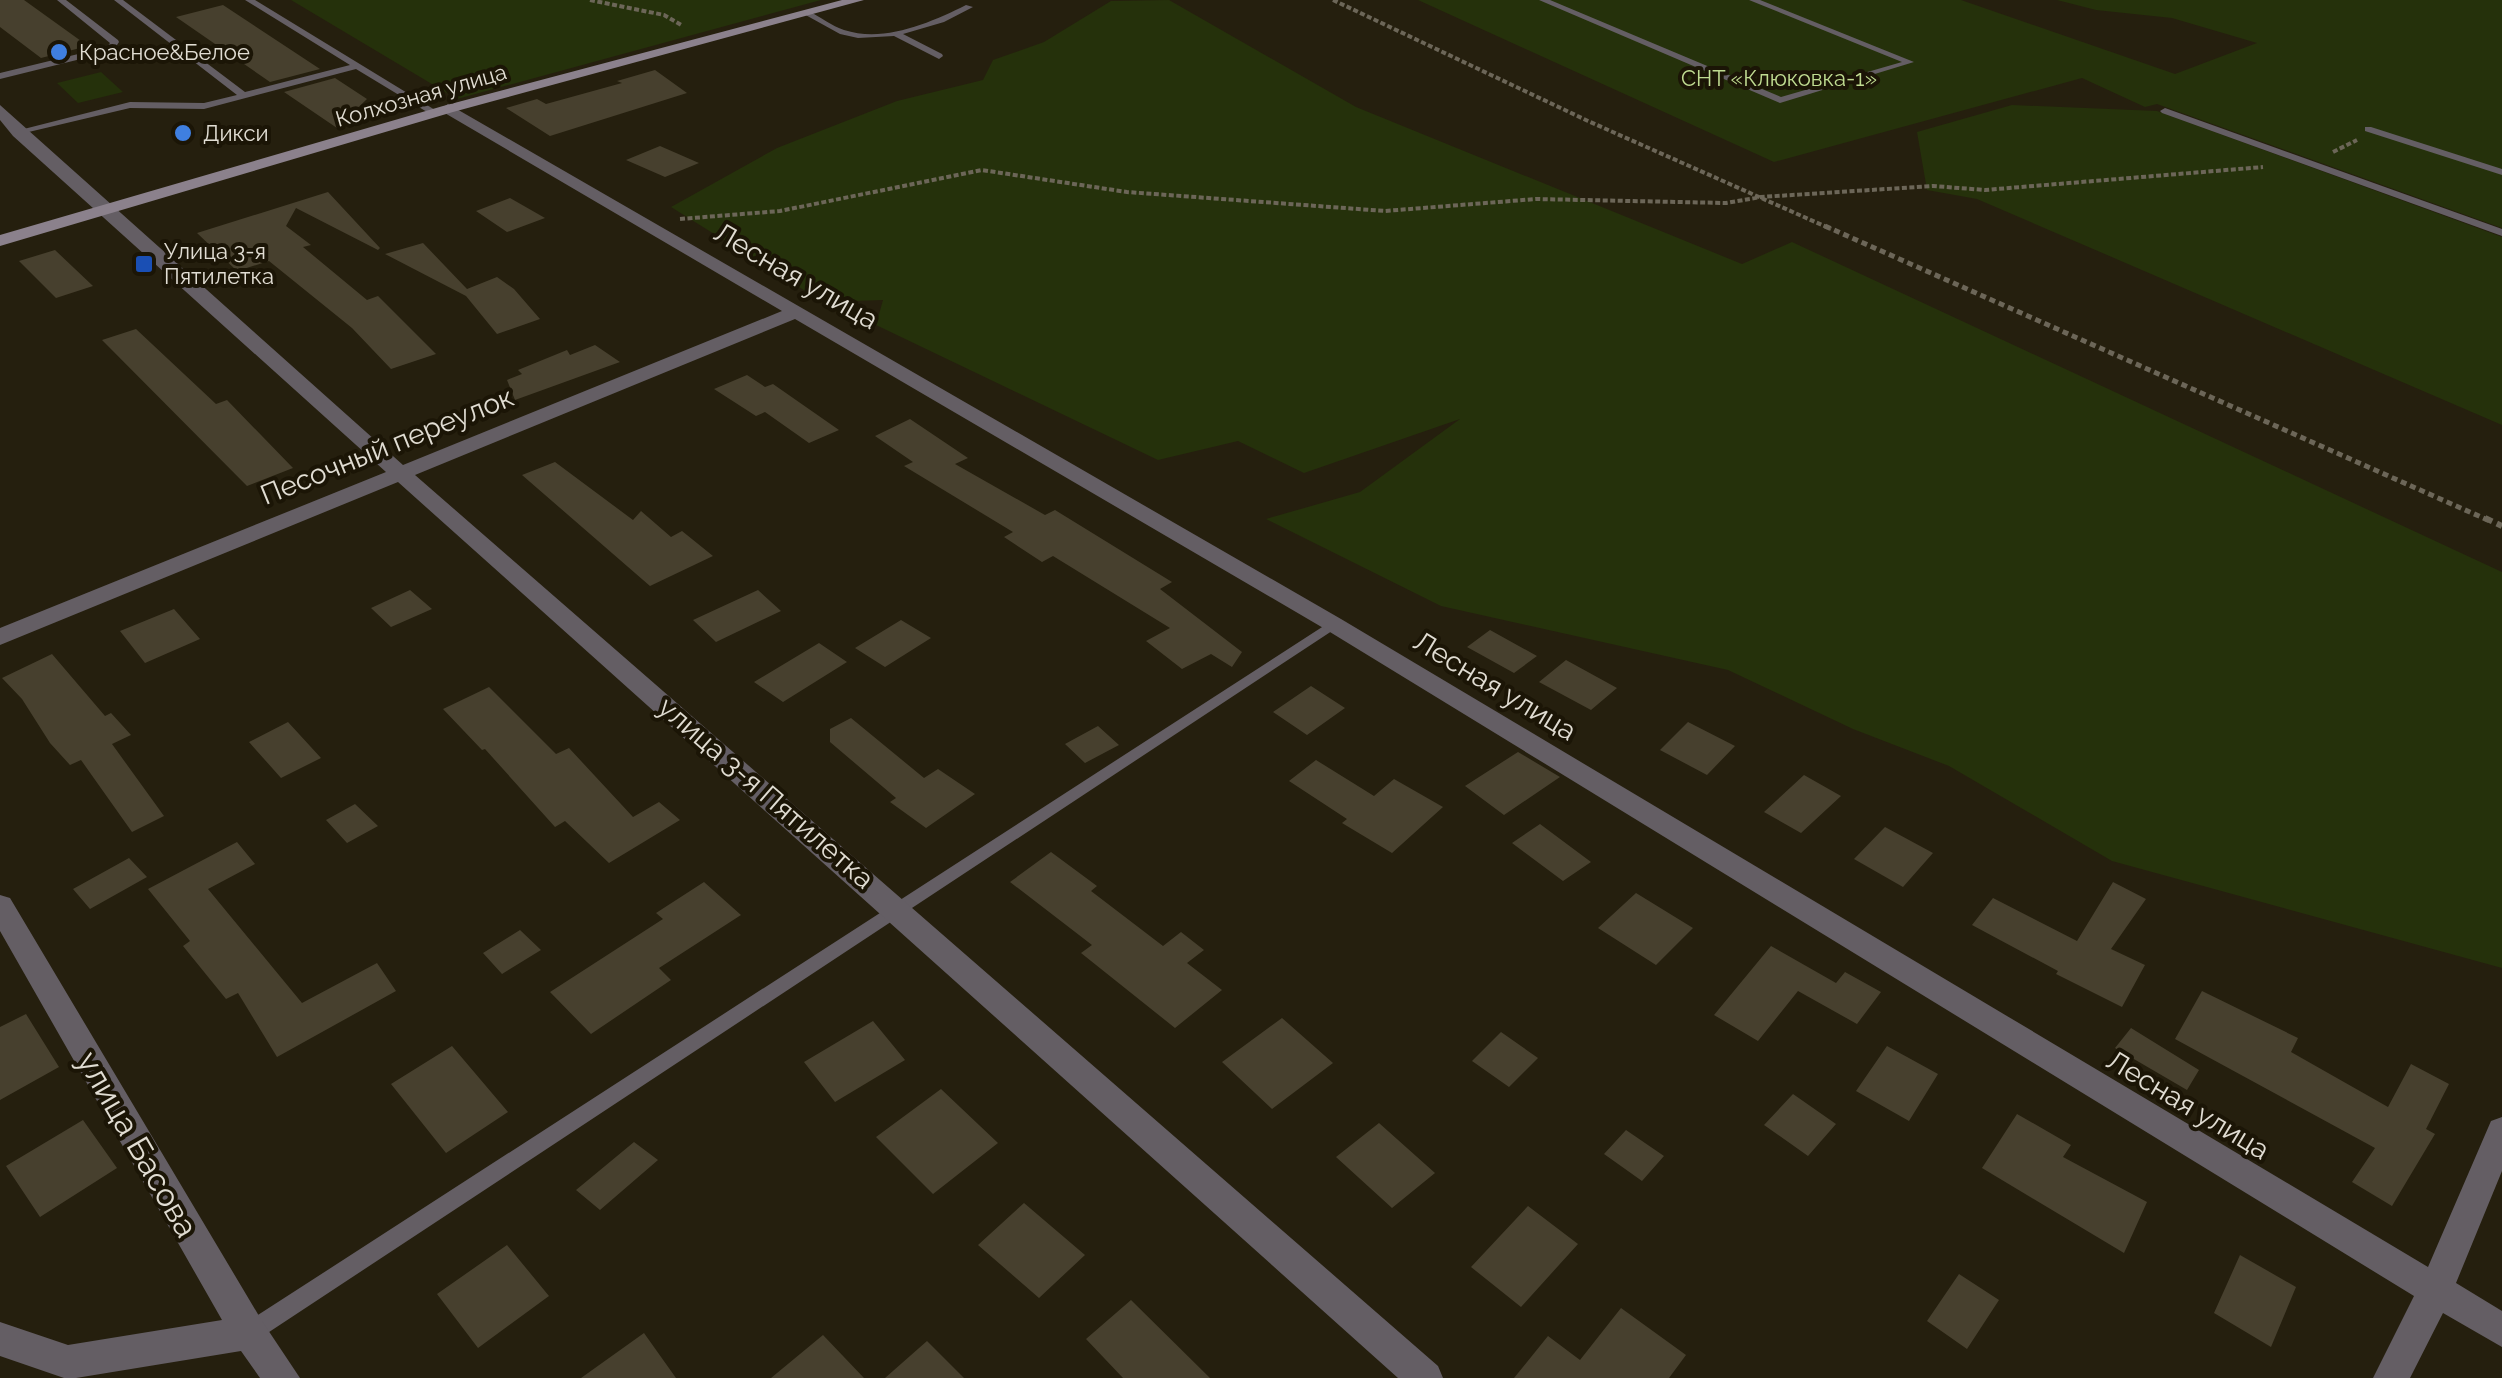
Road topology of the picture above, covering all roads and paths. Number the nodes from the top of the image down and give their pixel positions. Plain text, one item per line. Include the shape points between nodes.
1 (61, 0) edge
2 (118, 0) edge
3 (249, 0) edge
4 (590, 0) edge
5 (857, 0) edge
6 (1334, 0) edge
7 (1543, 0) edge
8 (1753, 0) edge
9 (968, 7) dead end
10 (806, 13) junction
11 (894, 32) junction
12 (682, 45) junction
13 (939, 56) dead end
14 (356, 66) junction
15 (0, 76) edge
16 (244, 96) junction
17 (0, 110) edge
18 (442, 111) junction
19 (2165, 111) dead end
20 (2372, 130) joint
21 (19, 132) junction
22 (2312, 162) junction
23 (2502, 172) edge
24 (1762, 197) junction
25 (105, 210) junction
26 (644, 222) junction
27 (2502, 233) edge
28 (0, 241) edge
29 (798, 312) junction
30 (400, 474) junction
31 (2502, 526) edge
32 (1334, 624) junction
33 (0, 637) edge
34 (0, 906) edge
35 (900, 910) junction
36 (2502, 1131) edge
37 (2436, 1290) junction
38 (2502, 1330) edge
39 (249, 1334) junction
40 (0, 1339) edge
41 (282, 1378) edge
42 (1425, 1378) edge
43 (2390, 1378) edge

1 - 15 lane via 116,42 110,49
2 - 16 lane
3 - 14 lane
4 - 12 path via 664,15 686,28
5 - 10 street, Колхозная улица
6 - 24 path
7 - 8 lane via 1780,100 1910,62
9 - 11 lane
10 - 11 lane via 844,33
10 - 12 street, Колхозная улица
11 - 13 lane
12 - 18 street, Колхозная улица
14 - 16 lane
14 - 18 lane
16 - 21 lane via 204,106 130,105
17 - 21 street, улица 3-я Пятилетка
18 - 25 street, Колхозная улица
18 - 26 street, Лесная улица
19 - 22 lane
20 - 22 path
20 - 23 lane
21 - 25 street, улица 3-я Пятилетка
22 - 24 path via 1985,190 1932,186
22 - 27 lane
24 - 26 path via 1726,203 1536,198 1385,211 1126,192 982,170 780,211
24 - 31 path
25 - 28 street, Колхозная улица
25 - 30 street, улица 3-я Пятилетка
26 - 29 street, Лесная улица
29 - 30 street, Песочный переулок
29 - 32 street, Лесная улица
30 - 33 street, Песочный переулок
30 - 35 street, улица 3-я Пятилетка
32 - 35 lane
32 - 37 street, Лесная улица
34 - 39 street, улица Басова
35 - 39 lane
35 - 42 street, улица 3-я Пятилетка
36 - 37 street
37 - 38 street, Лесная улица
37 - 43 street
39 - 40 street via 68,1362
39 - 41 street, улица Басова

